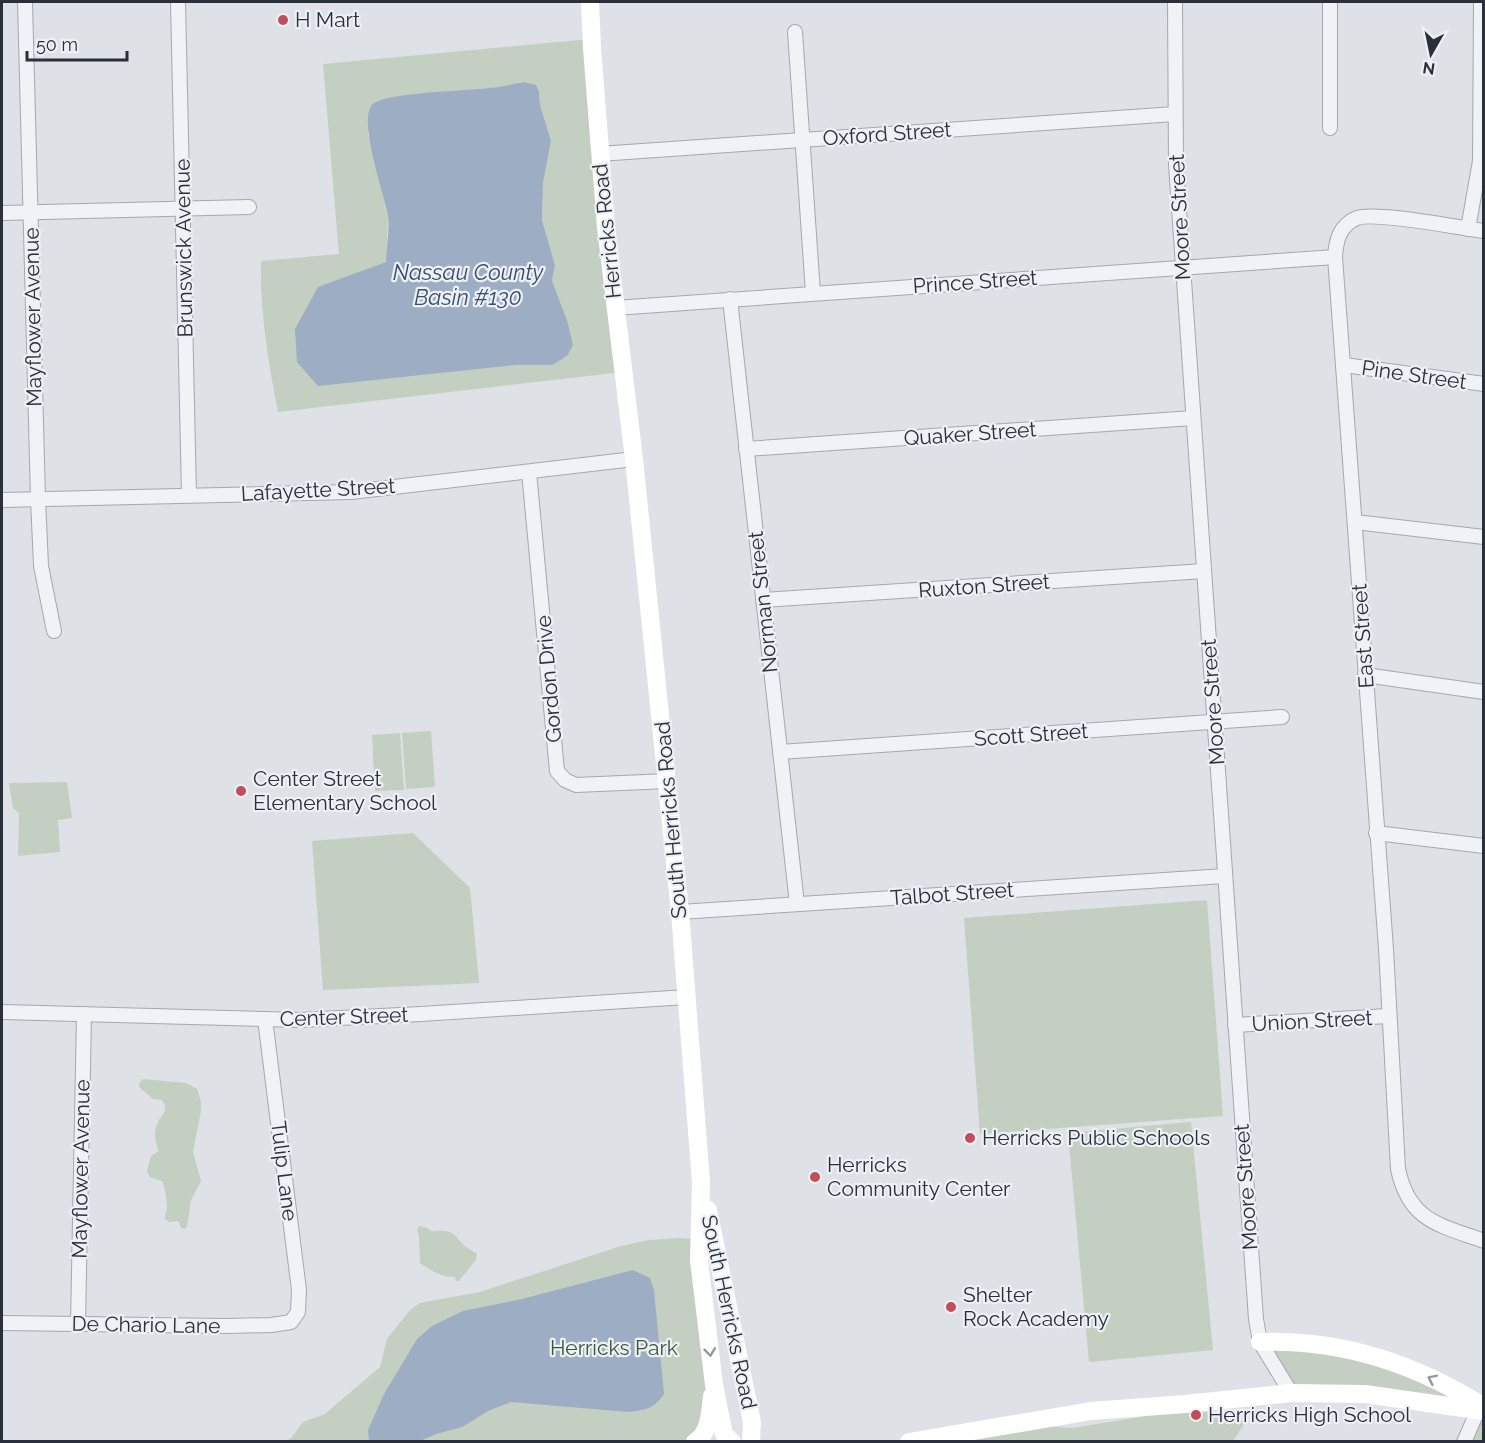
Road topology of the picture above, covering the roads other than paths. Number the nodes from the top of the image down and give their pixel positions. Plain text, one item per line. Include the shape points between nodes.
1 (25, 2) edge
2 (178, 2) edge
3 (590, 2) edge
4 (1176, 2) edge
5 (1330, 2) edge
6 (1480, 2) edge
7 (795, 32) dead end
8 (1175, 114) junction
9 (1330, 128) dead end
10 (802, 140) junction
11 (599, 154) junction
12 (249, 207) dead end
13 (183, 209) junction
14 (30, 212) junction
15 (2, 213) edge
16 (1468, 229) junction
17 (1484, 231) edge
18 (1335, 256) junction
19 (1183, 267) junction
20 (813, 293) junction
21 (730, 299) junction
22 (615, 308) junction
23 (1344, 365) junction
24 (1484, 384) edge
25 (1193, 418) junction
26 (747, 449) junction
27 (634, 459) junction
28 (530, 472) junction
29 (189, 495) junction
30 (38, 499) junction
31 (2, 500) edge
32 (1355, 522) junction
33 (1484, 537) edge
34 (1204, 571) junction
35 (763, 600) junction
36 (54, 631) dead end
37 (1365, 675) junction
38 (1484, 692) edge
39 (1282, 717) dead end
40 (1214, 722) junction
41 (780, 752) junction
42 (668, 781) junction
43 (1376, 833) junction
44 (1484, 846) edge
45 (1225, 876) junction
46 (797, 904) junction
47 (680, 912) junction
48 (687, 997) junction
49 (2, 1012) edge
50 (84, 1014) junction
51 (1388, 1016) junction
52 (265, 1019) junction
53 (1235, 1025) junction
54 (701, 1182) junction
55 (1484, 1241) edge
56 (291, 1322) joint
57 (2, 1323) edge
58 (78, 1324) junction
59 (1260, 1342) junction
60 (714, 1386) junction
61 (1291, 1393) junction
62 (1482, 1409) edge
63 (695, 1442) edge
64 (732, 1442) edge
65 (750, 1442) edge
66 (909, 1442) edge
67 (1464, 1442) edge

1 - 14 street, Mayflower Avenue
2 - 13 street, Brunswick Avenue
3 - 11 main road, Herricks Road
4 - 8 street, Moore Street
5 - 9 street
6 - 16 street via 1480,161
7 - 10 street
8 - 10 street, Oxford Street
8 - 19 street, Moore Street
10 - 11 street, Oxford Street
10 - 20 street
11 - 22 main road, Herricks Road
12 - 13 street
13 - 14 street
13 - 29 street, Brunswick Avenue
14 - 15 street
14 - 30 street, Mayflower Avenue
16 - 17 street
16 - 18 street via 1363,216 1348,224 1338,236
18 - 19 street, Prince Street
18 - 23 street, East Street
19 - 20 street, Prince Street
19 - 25 street, Moore Street
20 - 21 street, Prince Street
21 - 22 street, Prince Street
21 - 26 street, Norman Street
22 - 27 main road, Herricks Road
23 - 24 street, Pine Street
23 - 32 street, East Street
25 - 26 street, Quaker Street
25 - 34 street, Moore Street
26 - 35 street, Norman Street
27 - 28 street, Lafayette Street
27 - 42 main road, South Herricks Road
28 - 29 street, Lafayette Street via 351,492
28 - 42 street, Gordon Drive via 557,771 576,785
29 - 30 street, Lafayette Street
30 - 31 street, Lafayette Street
30 - 36 street, Mayflower Avenue via 41,566
32 - 33 street
32 - 37 street, East Street
34 - 35 street, Ruxton Street
34 - 40 street, Moore Street
35 - 41 street, Norman Street
37 - 38 street
37 - 43 street, East Street
39 - 40 street, Scott Street
40 - 41 street, Scott Street
40 - 45 street, Moore Street
41 - 46 street, Norman Street
42 - 47 main road, South Herricks Road
43 - 44 street
43 - 51 street, East Street
45 - 46 street, Talbot Street
45 - 53 street, Moore Street
46 - 47 street, Talbot Street
47 - 48 main road, South Herricks Road
48 - 52 street, Center Street via 411,1015
48 - 54 main road, South Herricks Road
49 - 50 street, Center Street
50 - 52 street, Center Street
50 - 58 street, Mayflower Avenue
51 - 53 street, Union Street
51 - 55 street, East Street via 1402,1188 1409,1201 1432,1222
52 - 56 street, Tulip Lane via 299,1290 298,1312
53 - 59 street, Moore Street
54 -> 60 main road, South Herricks Road via 699,1260
54 - 65 main road, South Herricks Road via 752,1422
56 - 58 street, De Chario Lane via 226,1326
57 - 58 street, De Chario Lane
59 - 61 street, Moore Street
62 -> 59 main road via 1461,1393 1408,1367 1314,1343
60 - 63 main road via 708,1426
60 - 64 main road, South Herricks Road via 724,1434
61 - 62 main road via 1365,1394
61 - 66 main road via 1091,1411
62 - 67 street

